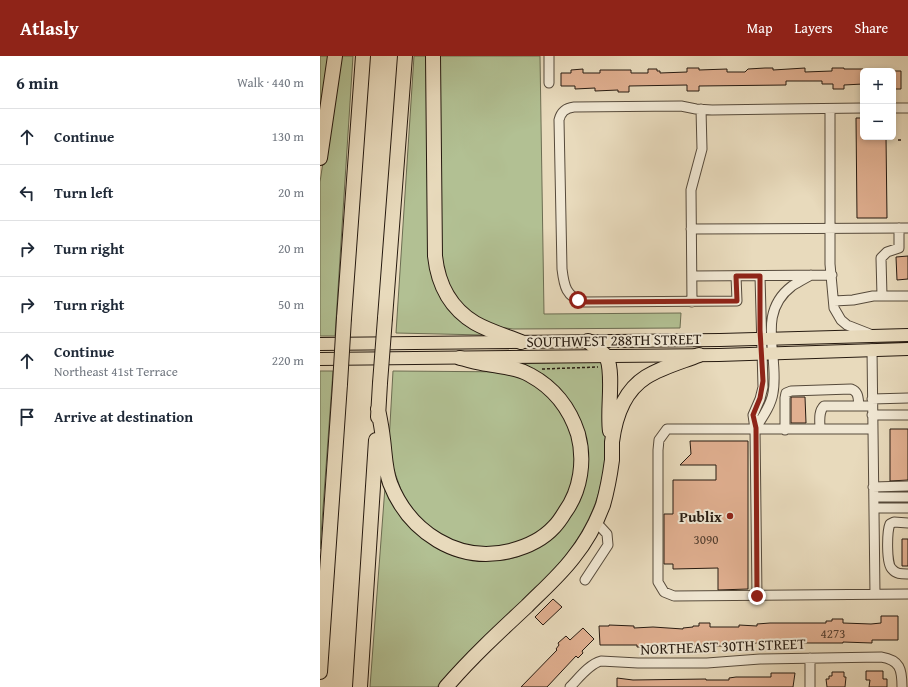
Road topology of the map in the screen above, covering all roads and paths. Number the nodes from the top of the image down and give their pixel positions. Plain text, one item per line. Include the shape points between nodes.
1 (335, 56) edge
2 (363, 56) edge
3 (405, 56) edge
4 (433, 56) edge
5 (549, 56) edge
6 (549, 83) dead end
7 (860, 108) edge
8 (896, 108) edge
9 (908, 108) edge
10 (701, 109) junction
11 (830, 109) junction
12 (898, 140) dead end
13 (903, 140) dead end
14 (320, 158) edge
15 (830, 228) junction
16 (904, 228) edge
17 (691, 229) junction
18 (904, 248) edge
19 (810, 275) junction
20 (832, 275) junction
21 (692, 276) junction
22 (736, 276) junction
23 (760, 276) junction
24 (882, 296) junction
25 (908, 296) edge
26 (834, 301) junction
27 (692, 302) junction
28 (908, 335) edge
29 (874, 336) junction
30 (766, 338) junction
31 (588, 341) junction
32 (521, 342) junction
33 (320, 344) edge
34 (872, 349) junction
35 (908, 349) edge
36 (767, 353) junction
37 (699, 355) junction
38 (606, 356) junction
39 (320, 358) edge
40 (460, 358) junction
41 (597, 367) dead end
42 (542, 369) dead end
43 (823, 389) junction
44 (908, 398) edge
45 (824, 406) junction
46 (859, 406) junction
47 (872, 406) junction
48 (378, 409) junction
49 (908, 415) edge
50 (756, 428) junction
51 (820, 429) junction
52 (873, 429) junction
53 (785, 430) junction
54 (612, 443) junction
55 (908, 486) edge
56 (873, 487) junction
57 (874, 497) junction
58 (908, 497) edge
59 (874, 508) junction
60 (908, 508) edge
61 (596, 522) junction
62 (908, 523) edge
63 (874, 533) junction
64 (888, 534) junction
65 (907, 574) dead end
66 (585, 580) dead end
67 (875, 594) junction
68 (908, 594) edge
69 (757, 596) junction
70 (810, 658) junction
71 (320, 672) edge
72 (360, 687) edge
73 (446, 687) edge
74 (570, 687) edge
75 (810, 687) edge
76 (902, 687) edge

1 - 14 highway
2 - 71 highway, bridge
3 - 48 highway, bridge
4 - 32 highway via 436,270 454,305 466,316 490,330
5 - 6 street
7 - 11 street
8 - 9 street
10 - 11 street
10 - 17 street via 702,148 691,190
10 - 27 street via 681,106 574,106 563,112 559,120 562,269 565,285 571,296 584,302
11 - 15 street
12 - 13 path
15 - 16 street
15 - 17 street
15 - 20 street
16 - 18 street
17 - 21 street
18 - 24 street via 888,252 881,258
19 - 20 street
19 - 23 street
19 - 30 street via 793,285 779,301
20 - 26 street
21 - 22 street
21 - 27 street
22 - 23 street
22 - 27 street via 737,301
23 - 30 street
24 - 25 street
24 - 26 street
26 - 29 street via 840,320
28 - 29 main road, SOUTHWEST 288TH STREET
29 - 30 main road, SOUTHWEST 288TH STREET
30 - 31 main road, SOUTHWEST 288TH STREET
30 - 36 street
31 - 32 main road, SOUTHWEST 288TH STREET
31 - 38 highway
32 - 33 main road, SOUTHWEST 288TH STREET
34 - 35 main road, SOUTHWEST 288TH STREET
34 - 36 main road, SOUTHWEST 288TH STREET
34 - 47 street
36 - 37 main road, SOUTHWEST 288TH STREET
36 - 50 street via 763,387 753,415
37 - 38 main road, SOUTHWEST 288TH STREET
37 - 54 highway via 645,377 633,388 621,405
38 - 40 main road, SOUTHWEST 288TH STREET
38 - 54 highway
39 - 40 main road, SOUTHWEST 288TH STREET
40 - 48 highway via 511,368 530,375 558,396 576,427 582,456 575,495 555,526 530,544 501,553 469,553 451,548 425,532 403,508 390,483
41 - 42 path
43 - 45 street
43 - 46 street via 853,390 858,395
43 - 53 street via 794,390 786,393
44 - 47 street
45 - 46 street
45 - 51 street via 821,409
46 - 47 street
47 - 49 street
47 - 52 street
48 - 72 highway
50 - 53 street
50 - 69 street
50 - 69 street via 667,429 662,434 658,450 658,582 664,592 674,596
51 - 52 street
51 - 53 street
52 - 56 street
54 - 61 highway via 608,483
55 - 56 street
56 - 57 street
57 - 58 street
57 - 59 street
59 - 60 street
59 - 63 street
61 - 66 street via 607,534 608,545
61 - 73 highway via 574,558 558,576 464,666
62 - 64 street via 890,524
63 - 64 street
63 - 67 street
64 - 65 street via 889,564 899,574
67 - 68 street
67 - 69 street
70 - 74 street, NORTHEAST 30TH STREET via 700,663 601,661 591,666
70 - 75 street
70 - 76 street, NORTHEAST 30TH STREET via 888,658 900,667

